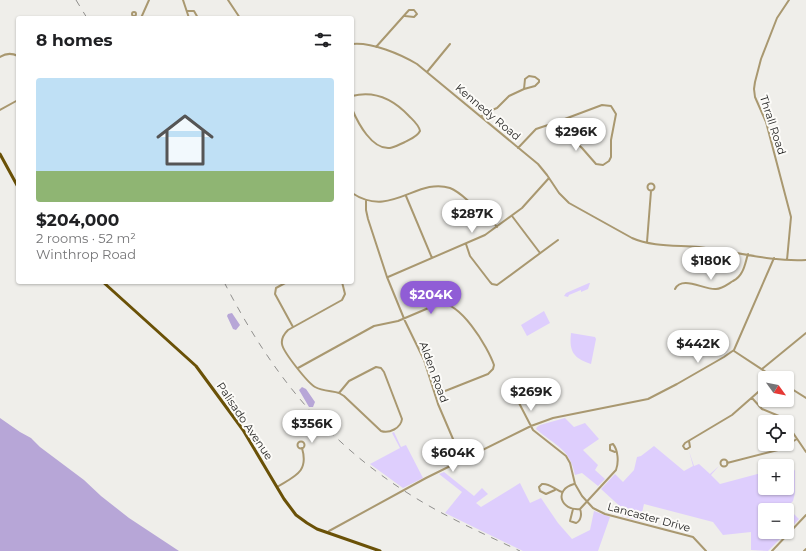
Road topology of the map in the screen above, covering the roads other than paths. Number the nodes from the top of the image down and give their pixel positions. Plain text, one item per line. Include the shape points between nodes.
1 (149, 0) edge
2 (183, 0) edge
3 (228, 0) edge
4 (789, 0) edge
5 (187, 11) junction
6 (136, 14) dead end
7 (139, 16) edge
8 (141, 16) edge
9 (188, 16) edge
10 (197, 16) edge
11 (239, 16) edge
12 (405, 16) junction
13 (354, 44) edge
14 (450, 44) dead end
15 (376, 47) junction
16 (16, 56) edge
17 (0, 57) edge
18 (427, 72) junction
19 (524, 89) junction
20 (354, 96) edge
21 (16, 101) edge
22 (0, 110) edge
23 (354, 113) edge
24 (481, 117) junction
25 (554, 123) junction
26 (518, 148) junction
27 (0, 154) edge
28 (549, 178) junction
29 (16, 183) edge
30 (651, 191) dead end
31 (354, 194) edge
32 (406, 196) junction
33 (366, 200) junction
34 (512, 216) junction
35 (497, 227) junction
36 (558, 240) dead end
37 (647, 242) junction
38 (466, 244) junction
39 (540, 253) junction
40 (748, 254) junction
41 (432, 258) junction
42 (774, 258) junction
43 (786, 260) junction
44 (806, 260) edge
45 (387, 277) junction
46 (105, 284) edge
47 (283, 284) edge
48 (342, 284) edge
49 (675, 289) dead end
50 (404, 319) junction
51 (293, 327) junction
52 (806, 333) edge
53 (734, 351) junction
54 (298, 368) junction
55 (762, 369) junction
56 (765, 371) edge
57 (794, 390) edge
58 (758, 392) edge
59 (339, 393) junction
60 (435, 395) junction
61 (752, 398) junction
62 (806, 398) edge
63 (519, 403) dead end
64 (777, 415) edge
65 (530, 426) junction
66 (794, 435) edge
67 (797, 439) junction
68 (689, 441) dead end
69 (302, 448) dead end
70 (615, 452) dead end
71 (806, 452) edge
72 (462, 460) junction
73 (727, 463) dead end
74 (575, 484) junction
75 (277, 487) junction
76 (555, 490) junction
77 (562, 492) junction
78 (587, 502) junction
79 (573, 509) junction
80 (580, 509) junction
81 (806, 515) edge
82 (328, 533) junction
83 (806, 549) edge
84 (380, 551) edge
85 (706, 551) edge
86 (772, 551) edge
87 (804, 551) edge

1 - 8 street
2 - 5 street
3 - 11 street
4 - 43 street, Thrall Road via 777,18 757,72 754,89 767,123 791,217
5 - 9 street
5 - 10 street via 194,11
6 - 7 street
12 - 12 street via 411,9 417,13 415,17
12 - 15 street
13 - 15 street, Kennedy Road
14 - 18 street
15 - 18 street, Kennedy Road via 408,58
16 - 17 street via 6,54
18 - 24 street, Kennedy Road
19 - 19 street via 538,84 539,80 536,77 526,77
19 - 24 street via 509,96 497,108
20 - 23 street via 375,95 392,101 419,126 420,131 417,136 398,146 384,148 367,136
21 - 22 street
24 - 26 street, Kennedy Road
25 - 25 street via 596,164 603,165 609,161 616,118 611,106 602,105
25 - 26 street via 536,129
26 - 28 street, Kennedy Road via 538,164
27 - 29 main road
28 - 34 street via 529,202
28 - 37 street, Kennedy Road via 568,203 632,238
30 - 37 street
31 - 33 street
32 - 33 street via 384,202
32 - 35 street via 432,186 450,188 491,219
32 - 41 street
33 - 45 street, Alden Road via 368,219
34 - 35 street
34 - 39 street
35 - 38 street via 485,236
36 - 39 street
37 - 40 street, Kennedy Road
38 - 39 street via 473,260 495,285 500,284
38 - 41 street
40 - 42 street, Kennedy Road
40 - 49 street via 740,275 721,288 685,283
41 - 45 street
42 - 43 street, Kennedy Road
42 - 53 street
43 - 44 street, Kennedy Road
45 - 50 street, Alden Road
46 - 75 main road, Palisado Avenue via 196,366 243,430
47 - 51 street via 276,288 275,294
48 - 51 street via 345,294 342,300
50 - 54 street via 366,330
50 - 60 street, Alden Road via 424,360
50 - 60 street via 438,304 447,304 474,327 492,360 493,369 488,374
51 - 54 street via 284,336 282,344
52 - 55 street
53 - 55 street
53 - 65 street via 648,399 554,418
54 - 59 street via 311,385
55 - 56 street
57 - 62 street
58 - 61 street
59 - 59 street via 383,432 389,432 401,423 397,405 381,368 373,368 349,381
60 - 72 street, Alden Road
61 - 64 street via 762,409
61 - 68 street via 732,415
63 - 65 street
65 - 72 street
65 - 74 street, Lancaster Drive via 566,456
66 - 67 street
67 - 71 street
67 - 73 street via 778,450
69 - 75 street via 304,462 301,471
70 - 78 street via 619,462 616,470
72 - 82 street
74 - 77 street via 564,488
74 - 78 street, Lancaster Drive
75 - 82 main road, Palisado Avenue via 296,515 310,526
76 - 76 street via 546,494 540,491 539,487 544,483
76 - 77 street
77 - 79 street via 563,502
78 - 80 street
78 - 85 street, Lancaster Drive via 605,514 693,537
79 - 80 street
79 - 80 street via 570,521 576,524 580,519
81 - 86 street
82 - 84 main road, Palisado Avenue
83 - 87 street

